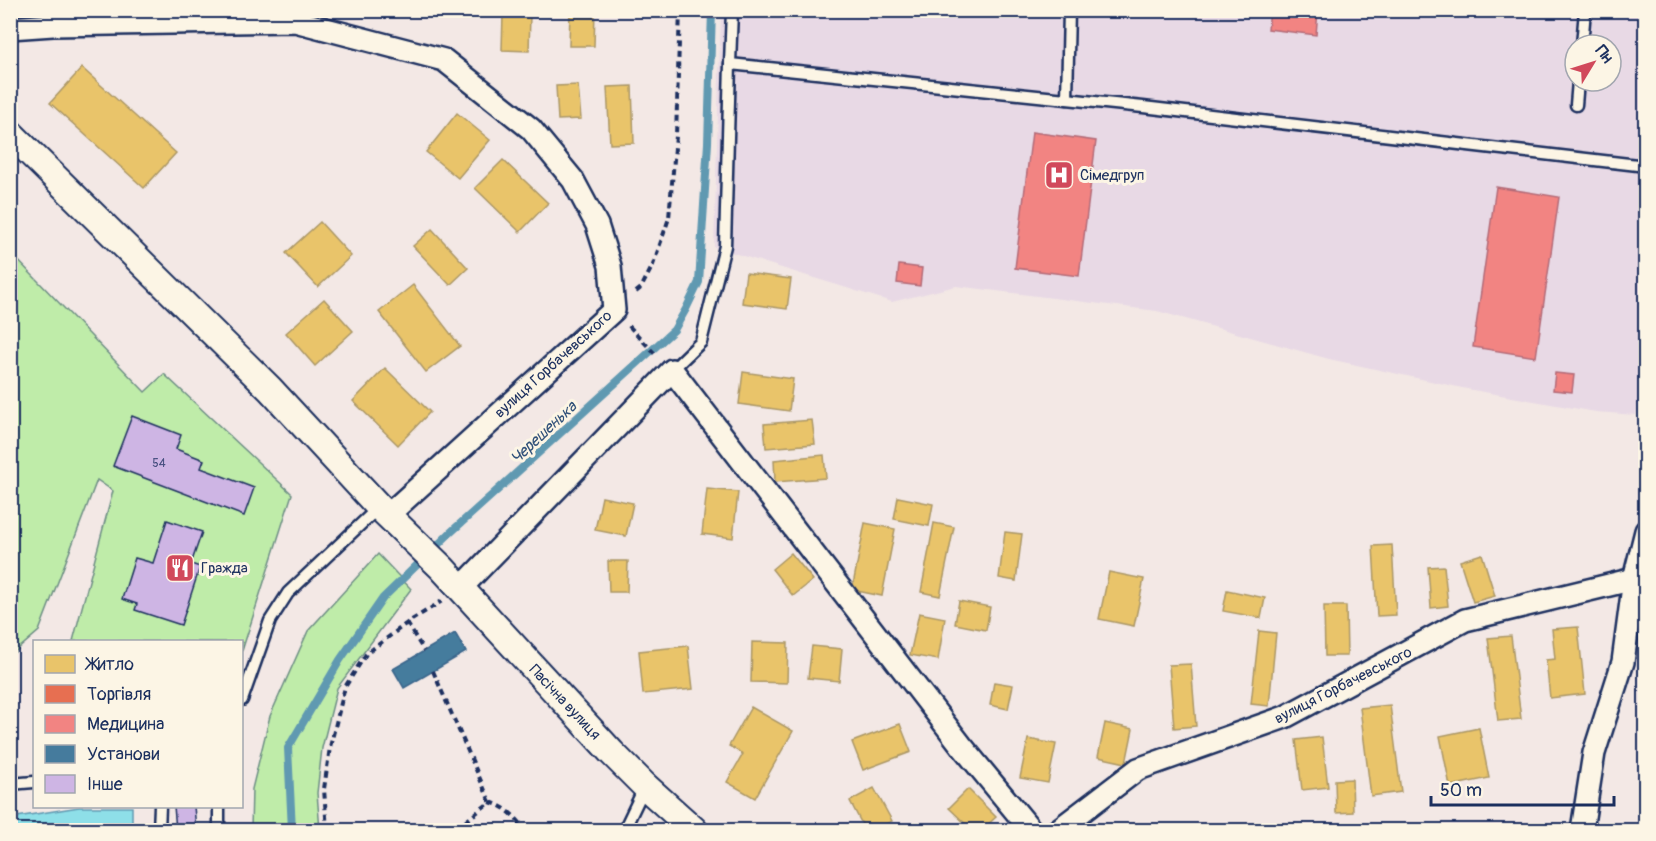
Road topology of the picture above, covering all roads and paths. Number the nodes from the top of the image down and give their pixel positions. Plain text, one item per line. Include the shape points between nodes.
1 (680, 10) edge
2 (732, 10) edge
3 (1069, 10) edge
4 (1585, 10) edge
5 (10, 28) edge
6 (1583, 33) edge
7 (730, 64) junction
8 (1577, 93) edge
9 (1067, 99) junction
10 (1576, 105) dead end
11 (10, 134) edge
12 (1646, 166) edge
13 (615, 310) junction
14 (666, 365) junction
15 (383, 511) junction
16 (1646, 531) edge
17 (1640, 580) edge
18 (460, 589) junction
19 (407, 623) junction
20 (424, 651) dead end
21 (433, 671) dead end
22 (243, 697) edge
23 (33, 782) edge
24 (10, 784) edge
25 (645, 786) junction
26 (490, 802) junction
27 (160, 808) edge
28 (219, 808) edge
29 (159, 831) edge
30 (219, 831) edge
31 (327, 831) edge
32 (461, 831) edge
33 (526, 831) edge
34 (624, 831) edge
35 (694, 831) edge
36 (1031, 831) edge
37 (1058, 831) edge
38 (1582, 831) edge

1 - 13 path via 669,218 653,265 640,288
2 - 7 lane
3 - 9 lane
4 - 6 lane
5 - 13 street, вулиця Горбачевського via 295,21 444,60 531,129 573,180 597,225 609,266
7 - 9 lane
7 - 14 lane via 725,246 702,342
8 - 10 lane
9 - 12 lane
11 - 15 street, Пасічна вулиця via 270,389
13 - 14 path
13 - 15 street, вулиця Горбачевського
14 - 18 street
14 - 36 street
15 - 18 street, Пасічна вулиця
15 - 22 lane via 288,593 270,621
16 - 17 street
17 - 37 street, вулиця Горбачевського via 1465,620 1285,717 1138,769
17 - 38 street via 1623,662 1594,753
18 - 19 path
18 - 25 street, Пасічна вулиця
19 - 20 path
19 - 31 path via 366,654 345,687 324,789
21 - 26 path
23 - 24 lane
25 - 34 lane
25 - 35 street, Пасічна вулиця
26 - 32 path via 461,825
26 - 33 path via 512,813
27 - 29 lane
28 - 30 lane

